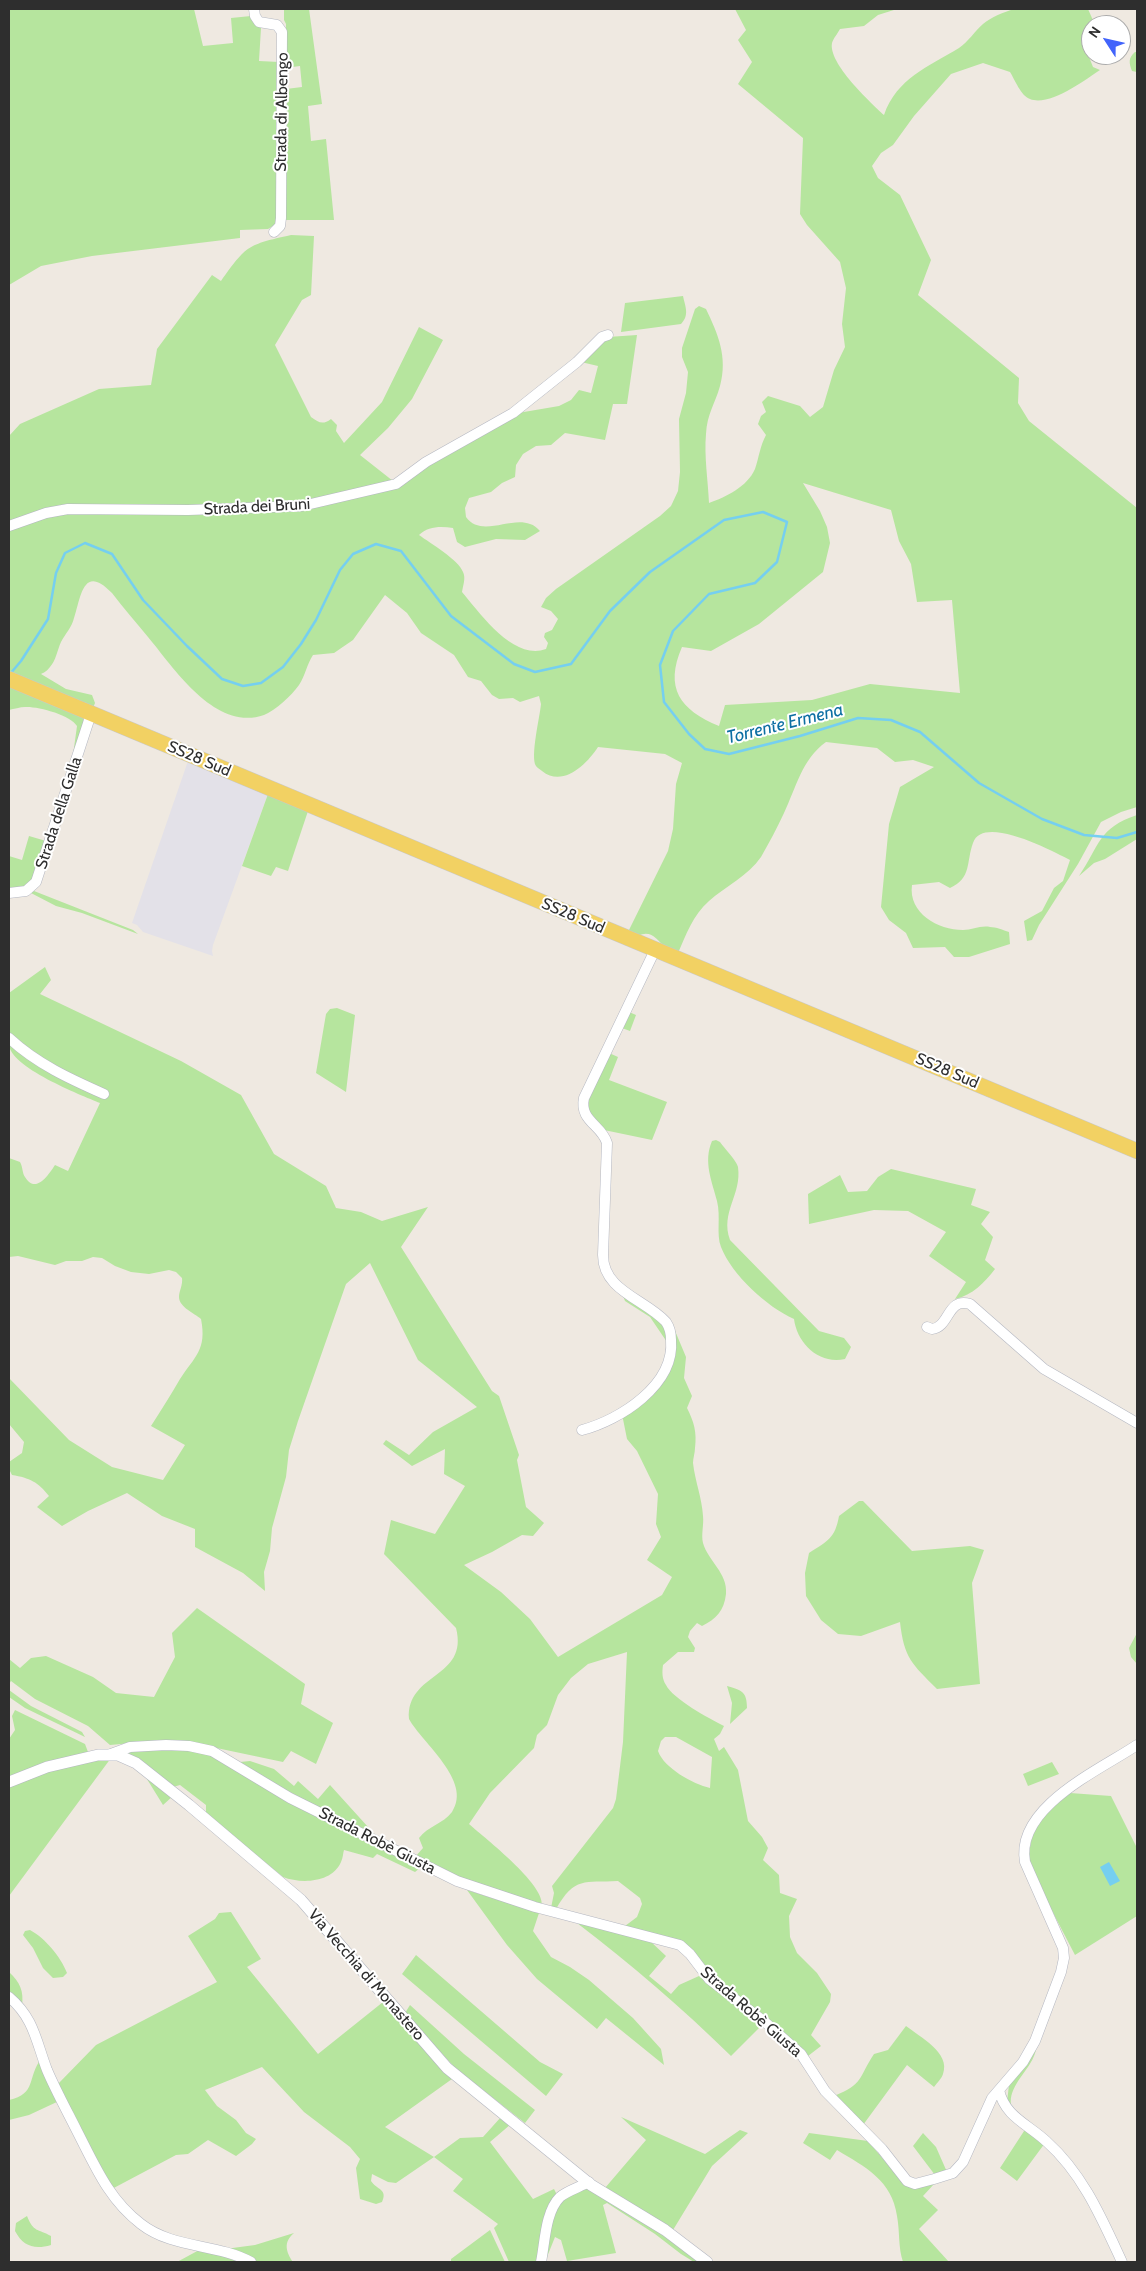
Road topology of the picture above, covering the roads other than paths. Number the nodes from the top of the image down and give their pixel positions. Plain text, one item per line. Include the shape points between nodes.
1 (254, 9) edge
2 (274, 232) dead end
3 (608, 335) dead end
4 (9, 526) edge
5 (9, 679) edge
6 (91, 714) junction
7 (9, 893) edge
8 (655, 950) junction
9 (9, 1038) edge
10 (104, 1094) dead end
11 (1137, 1150) edge
12 (927, 1327) dead end
13 (1137, 1423) edge
14 (582, 1430) dead end
15 (1137, 1745) edge
16 (111, 1754) junction
17 (9, 1782) edge
18 (9, 1997) edge
19 (998, 2090) junction
20 (588, 2182) junction
21 (251, 2262) edge
22 (541, 2262) edge
23 (707, 2262) edge
24 (1122, 2262) edge

1 - 2 street, Strada di Albengo via 259,22 277,25 282,32 282,218
3 - 4 street, Strada dei Bruni via 512,413 426,462 396,484 302,506 188,510 68,509
5 - 6 main road, SS28 Sud
6 - 7 street, Strada della Galla via 36,882 26,891
6 - 8 main road, SS28 Sud
8 - 11 main road, SS28 Sud
8 - 14 street via 583,1106 586,1117 603,1134 607,1144 605,1271 616,1285 666,1322 670,1331 671,1353 663,1373 647,1393 605,1421
9 - 10 street via 55,1072
12 - 13 street via 938,1328 956,1304 970,1304 1044,1369
15 - 19 street, Strada Robè Giusta via 1054,1799 1029,1833 1025,1862 1061,1942 1064,1958 1059,1980 1035,2041 1023,2062
16 - 17 street, Via Vecchia di Monastero via 62,1762
16 - 19 street, Strada Robè Giusta via 125,1748 166,1745 212,1752 290,1798 457,1881 535,1908 680,1945 704,1975 801,2054 825,2091 914,2184 956,2171
16 - 20 street, Via Vecchia di Monastero via 139,1765 288,1888 444,2065
18 - 21 street via 28,2018 62,2103 103,2183 120,2204 140,2224 162,2237 223,2251
19 - 24 street via 1005,2108 1049,2143 1080,2180
20 - 22 street via 562,2196 556,2203 549,2220
20 - 23 street, Via Vecchia di Monastero via 665,2230

